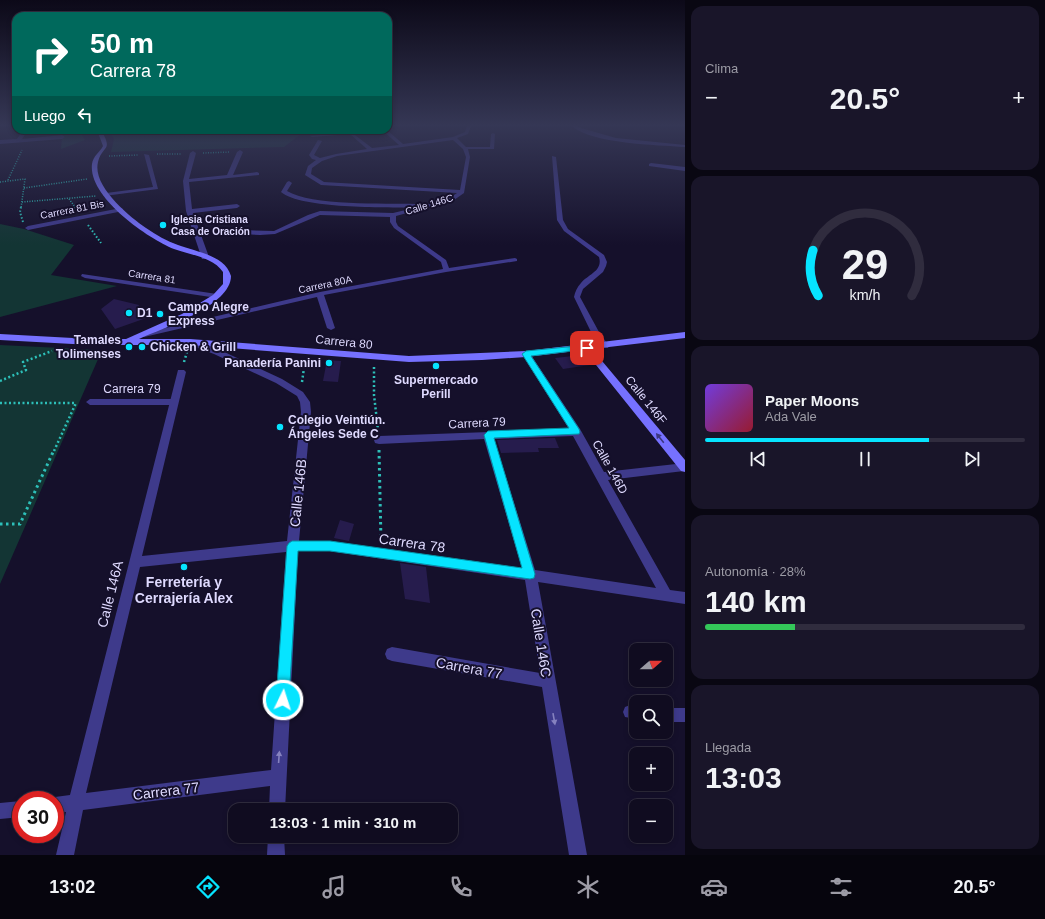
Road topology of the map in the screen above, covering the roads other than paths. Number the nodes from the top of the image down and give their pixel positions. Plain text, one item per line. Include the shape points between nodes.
1 (95, 166) edge
2 (149, 166) edge
3 (190, 166) edge
4 (234, 166) edge
5 (310, 166) edge
6 (466, 166) edge
7 (555, 166) edge
8 (659, 166) edge
9 (685, 169) edge
10 (256, 174) dead end
11 (229, 177) junction
12 (186, 182) junction
13 (289, 183) dead end
14 (462, 192) junction
15 (106, 195) junction
16 (237, 206) dead end
17 (423, 206) junction
18 (121, 210) junction
19 (189, 211) junction
20 (393, 215) junction
21 (28, 228) road end
22 (240, 232) dead end
23 (205, 257) junction
24 (515, 260) dead end
25 (446, 270) junction
26 (85, 276) dead end
27 (320, 294) junction
28 (217, 296) junction
29 (331, 328) dead end
30 (140, 335) junction
31 (685, 335) edge
32 (0, 337) edge
33 (190, 342) junction
34 (126, 343) junction
35 (605, 346) junction
36 (587, 348) junction
37 (526, 354) junction
38 (181, 372) road end
39 (90, 402) road end
40 (174, 402) junction
41 (576, 432) junction
42 (488, 435) junction
43 (379, 440) road end
44 (685, 468) edge
45 (601, 477) junction
46 (292, 546) junction
47 (134, 562) junction
48 (530, 574) junction
49 (667, 596) junction
50 (685, 598) edge
51 (392, 654) dead end
52 (547, 681) junction
53 (673, 715) edge
54 (685, 715) edge
55 (278, 777) junction
56 (76, 802) junction
57 (64, 803) edge
58 (277, 803) edge
59 (12, 810) edge
60 (0, 811) edge
61 (276, 843) edge
62 (65, 855) edge
63 (276, 855) edge
64 (578, 855) edge

1 - 15 street via 97,177
2 - 15 street via 156,188
3 - 12 street
4 - 11 street
5 - 14 lane via 308,175 323,184
6 - 14 lane, Calle 146C
7 - 35 lane via 560,220 566,230 602,256 605,262 603,268 581,287 577,297 594,332
8 - 9 street
10 - 11 street
11 - 12 street
12 - 19 street
13 - 17 lane via 284,192 289,197 335,203
14 - 17 lane, Calle 146C via 452,199
15 - 18 street
16 - 19 street
17 - 20 lane, Calle 146C
18 - 21 street, Carrera 81 Bis
18 - 23 street via 154,236
19 - 23 street
20 - 22 lane via 320,213 272,233
20 - 25 lane, Calle 146C via 396,227 444,261
23 - 28 street via 224,267 226,272 227,284
24 - 25 lane, Carrera 80A
25 - 27 lane, Carrera 80A
26 - 28 street, Carrera 81
27 - 29 lane
27 - 30 lane, Carrera 80A
28 - 30 street via 189,313
30 - 34 street
31 - 35 street, Carrera 80
32 - 34 street, Carrera 80
33 - 34 street, Carrera 80
33 - 37 street, Carrera 80 via 374,357 442,359
33 - 46 street, Calle 146B via 272,378 300,394 305,402
35 - 36 street, Carrera 80
36 - 37 street, Carrera 80
44 -> 36 street, Calle 146F
37 - 41 street, Calle 146D
38 - 40 street, Calle 146A
39 - 40 lane, Carrera 79
40 - 47 street, Calle 146A
41 - 42 street, Carrera 79
41 - 45 street, Calle 146D
42 - 43 street, Carrera 79
42 - 48 street, Calle 146C
44 - 45 street
45 - 49 street, Calle 146D
46 - 47 street, Carrera 78
46 - 48 street, Carrera 78 via 330,546
55 -> 46 street, Calle 146B
47 - 56 street, Calle 146A
48 - 49 street, Carrera 78
48 - 52 street, Calle 146C
49 - 50 street, Carrera 78
51 - 52 street, Carrera 77
52 -> 64 street, Calle 146C
53 - 54 street
55 - 56 street, Carrera 77
55 - 58 street, Calle 146B
56 - 57 street, Carrera 77
56 - 62 street, Calle 146A
59 - 60 street
61 - 63 street

